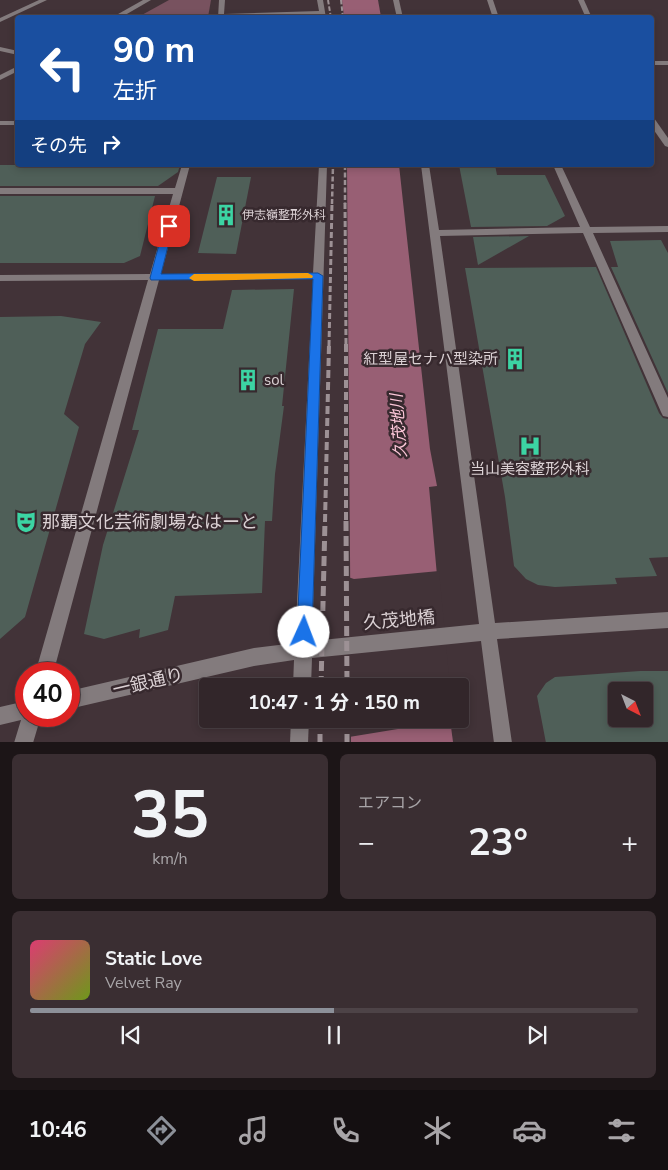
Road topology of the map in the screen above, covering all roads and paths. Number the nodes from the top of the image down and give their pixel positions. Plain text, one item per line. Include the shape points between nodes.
1 (44, 0) edge
2 (148, 0) edge
3 (222, 0) edge
4 (320, 0) edge
5 (396, 0) edge
6 (490, 0) edge
7 (581, 0) edge
8 (120, 15) edge
9 (221, 15) edge
10 (323, 15) edge
11 (399, 15) edge
12 (495, 15) edge
13 (588, 15) edge
14 (0, 20) edge
15 (0, 49) edge
16 (15, 52) edge
17 (654, 63) edge
18 (668, 63) edge
19 (15, 70) edge
20 (0, 78) edge
21 (0, 123) edge
22 (15, 123) edge
23 (654, 124) edge
24 (668, 144) edge
25 (185, 167) edge
26 (323, 167) edge
27 (425, 167) edge
28 (558, 167) edge
29 (0, 191) edge
30 (179, 191) junction
31 (668, 229) edge
32 (585, 230) junction
33 (435, 233) junction
34 (318, 276) junction
35 (0, 278) edge
36 (155, 278) junction
37 (668, 412) edge
38 (668, 620) edge
39 (489, 633) junction
40 (345, 645) joint
41 (304, 650) junction
42 (47, 662) edge
43 (302, 678) edge
44 (80, 697) edge
45 (15, 713) edge
46 (0, 716) edge
47 (28, 727) edge
48 (300, 728) edge
49 (23, 742) edge
50 (300, 742) edge
51 (503, 742) edge

1 - 14 street
2 - 8 street
3 - 9 street
4 - 10 street
5 - 11 street
6 - 12 street
7 - 13 street
15 - 16 street
17 - 18 street
19 - 20 street
21 - 22 street
23 - 24 street
25 - 30 street
26 - 34 street
27 - 33 street
28 - 32 street
29 - 30 street
30 - 36 street
31 - 32 street
32 - 33 street
32 - 37 street
33 - 39 street
34 - 36 street
34 - 41 street
35 - 36 street
36 - 42 street
38 - 39 street, 久茂地橋
39 - 40 street, 久茂地橋
39 - 51 street
40 - 41 street, 一銀通り
41 - 43 street
41 - 44 street, 一銀通り via 254,657
45 - 46 street
47 - 49 street
48 - 50 street

